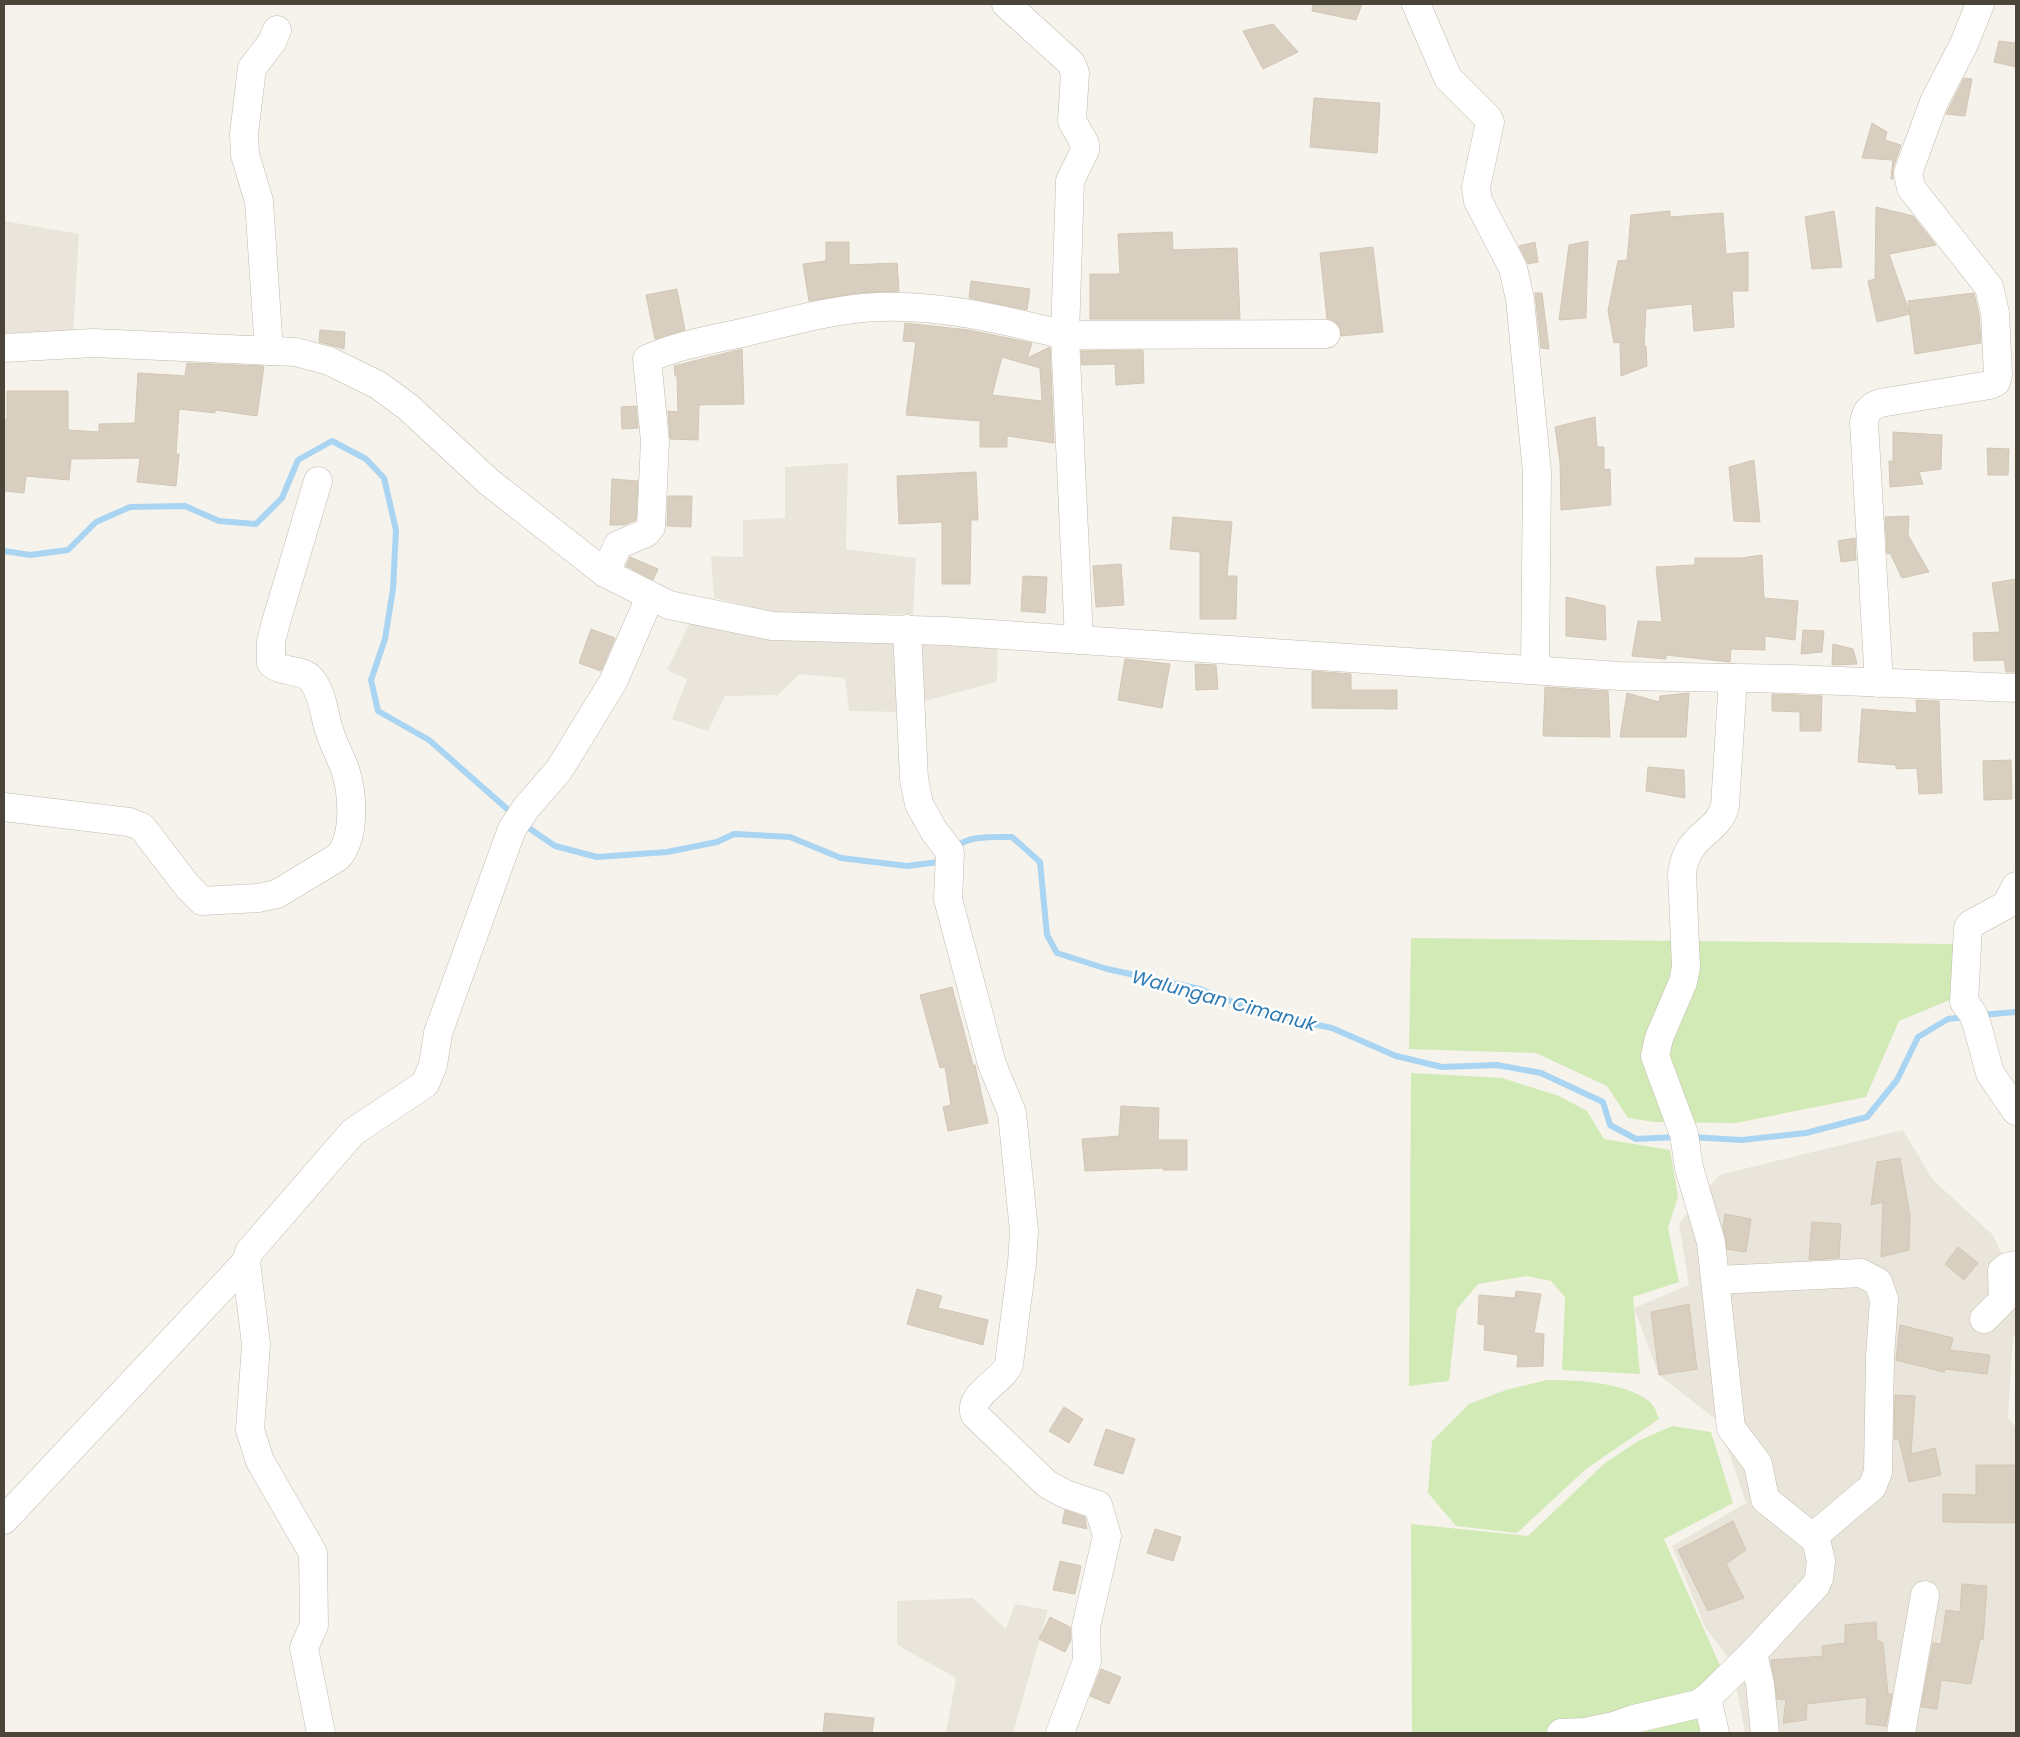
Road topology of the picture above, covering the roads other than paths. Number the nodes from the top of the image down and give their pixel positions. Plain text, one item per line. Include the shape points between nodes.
1 (1006, 4) edge
2 (1416, 4) edge
3 (1980, 4) edge
4 (277, 30) dead end
5 (1326, 334) dead end
6 (1065, 335) junction
7 (4, 348) edge
8 (270, 351) junction
9 (318, 481) dead end
10 (605, 573) junction
11 (650, 597) junction
12 (907, 629) junction
13 (1079, 640) junction
14 (1535, 670) junction
15 (1733, 678) junction
16 (1879, 683) junction
17 (2016, 688) edge
18 (4, 807) edge
19 (2016, 886) edge
20 (2016, 1111) edge
21 (246, 1262) junction
22 (2016, 1265) edge
23 (1716, 1280) junction
24 (1984, 1319) dead end
25 (4, 1520) edge
26 (1814, 1536) junction
27 (1925, 1595) dead end
28 (1753, 1653) junction
29 (1707, 1698) junction
30 (321, 1733) edge
31 (1060, 1733) edge
32 (1561, 1733) edge
33 (1715, 1733) edge
34 (1765, 1733) edge
35 (1901, 1733) edge

1 - 6 street via 1074,68 1072,121 1085,150 1070,189
2 - 14 street via 1448,78 1490,122 1476,187 1478,201 1513,268 1520,299 1537,472
3 - 16 street via 1964,44 1934,102 1908,173 1908,181 1989,287 1996,313 1998,375 1996,382 1990,385 1880,403 1866,412
4 - 8 street via 252,68 244,134 245,155 259,201
5 - 6 street
6 - 10 street via 994,318 903,306 875,307 820,315 684,346 648,359 654,441 651,527 646,533 622,542
6 - 13 street
7 - 8 street via 93,343
8 - 10 street via 296,352 329,360 378,385 408,407 489,482
9 - 18 street via 276,622 271,663 304,673 312,680 327,714 328,728 346,771 351,814 345,849 338,857 277,894 202,901 142,827 129,822
10 - 11 street
11 - 12 street via 669,605 772,626
11 - 21 street via 613,682 558,770 519,818 438,1033 433,1064 425,1084 353,1132 253,1245
12 - 13 street
12 - 31 street via 914,779 919,804 950,852 948,899 992,1064 1012,1114 1024,1231 1009,1364 1005,1373 976,1399 973,1410 1047,1484 1064,1494 1094,1503 1107,1536 1086,1627 1087,1661
13 - 14 street
14 - 15 street via 1620,676
15 - 16 street
15 - 23 street via 1725,806 1719,818 1689,847 1684,859 1686,967 1683,982 1655,1048 1656,1064 1684,1134 1688,1168 1711,1242
16 - 17 street
19 - 20 street via 2006,905 1968,928 1964,997 1975,1019 1990,1073
21 - 25 street
21 - 30 street via 256,1344 250,1430 260,1461 313,1552 315,1617 304,1656
22 - 24 street via 2002,1271 2002,1300
23 - 26 street via 1731,1428 1758,1464 1765,1498
23 - 26 street via 1861,1273 1873,1278 1882,1289 1878,1472 1872,1487
26 - 28 street via 1820,1548 1821,1561 1816,1585
27 - 35 street
28 - 29 street
28 - 34 street
29 - 32 street via 1698,1704 1585,1732
29 - 33 street

